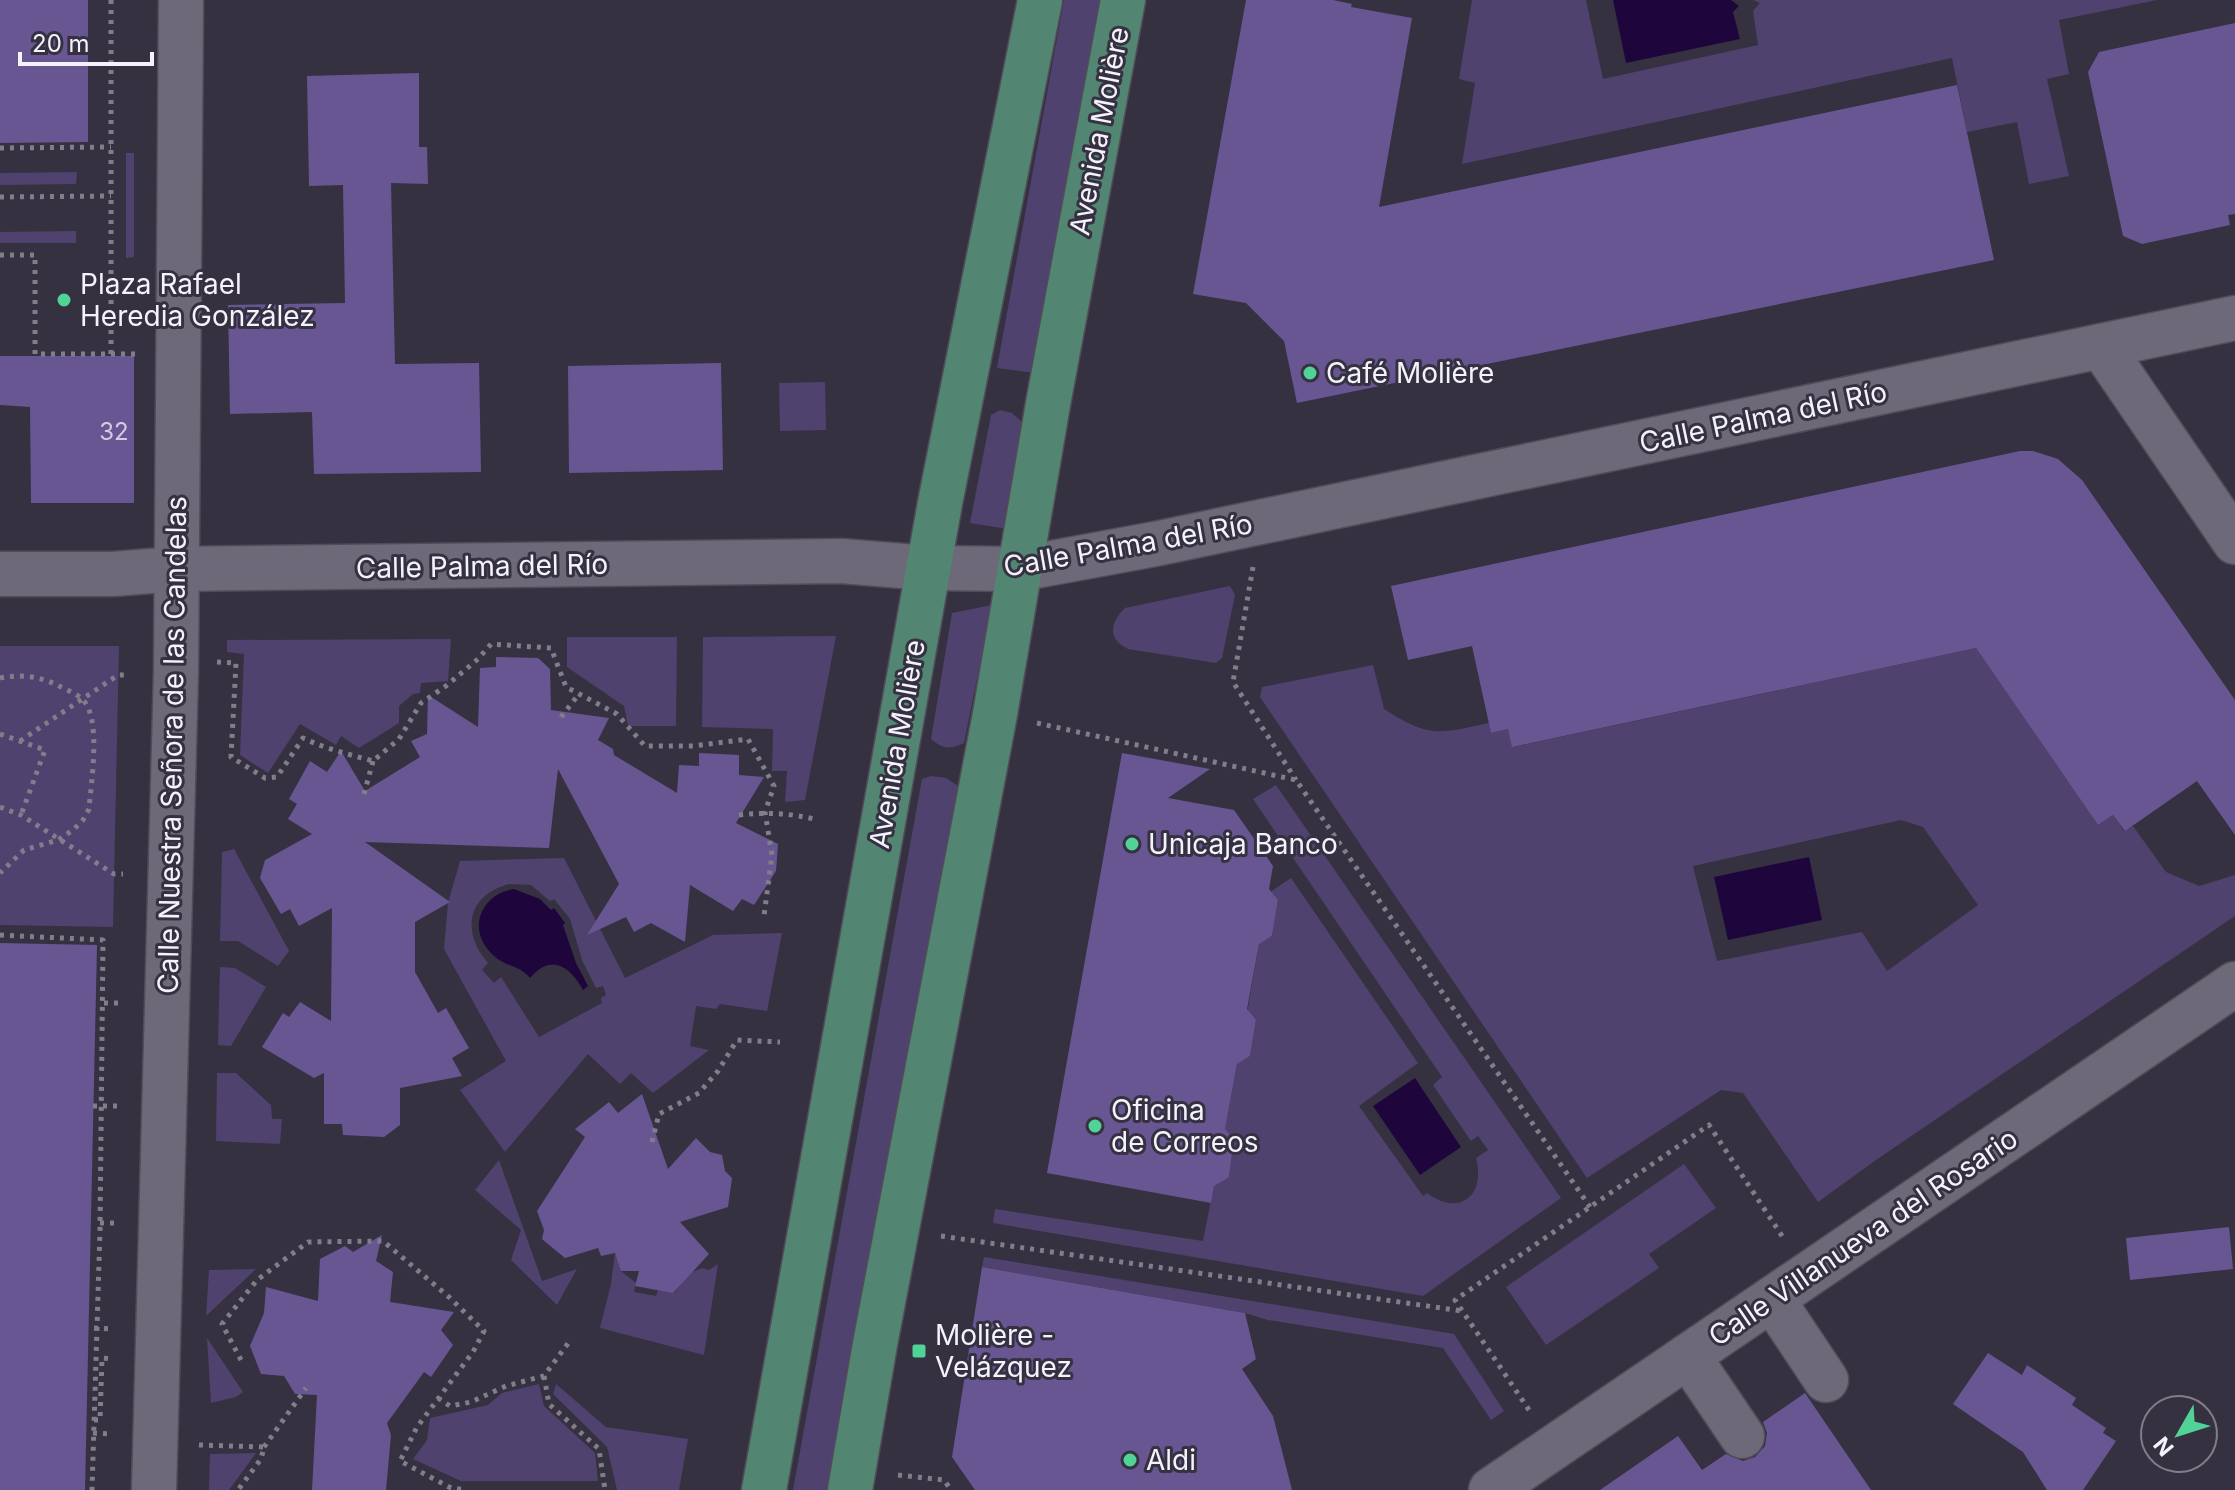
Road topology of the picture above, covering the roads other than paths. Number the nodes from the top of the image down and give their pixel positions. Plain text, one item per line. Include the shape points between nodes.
1 (181, 0) edge
2 (1040, 0) edge
3 (1123, 0) edge
4 (2235, 318) edge
5 (2101, 346) junction
6 (2235, 542) edge
7 (928, 568) junction
8 (176, 569) junction
9 (1019, 569) junction
10 (0, 574) edge
11 (2235, 984) edge
12 (1772, 1299) junction
13 (1688, 1356) junction
14 (1826, 1380) dead end
15 (1742, 1436) dead end
16 (852, 1481) edge
17 (154, 1490) edge
18 (764, 1490) edge
19 (1491, 1490) edge

1 - 8 street, Calle Nuestra Señora de las Candelas
2 - 7 main road, Avenida Molière
3 - 9 main road, Avenida Molière
4 - 5 street, Calle Palma del Río
5 - 6 street
5 - 9 street, Calle Palma del Río
7 - 8 street, Calle Palma del Río via 841,561
7 - 9 street, Calle Palma del Río
7 - 18 main road, Avenida Molière
8 - 10 street, Calle Palma del Río
8 - 17 street, Calle Nuestra Señora de las Candelas
9 - 16 main road, Avenida Molière
11 - 12 street, Calle Villanueva del Rosario
12 - 13 street, Calle Villanueva del Rosario
12 - 14 street
13 - 15 street
13 - 19 street, Calle Villanueva del Rosario

